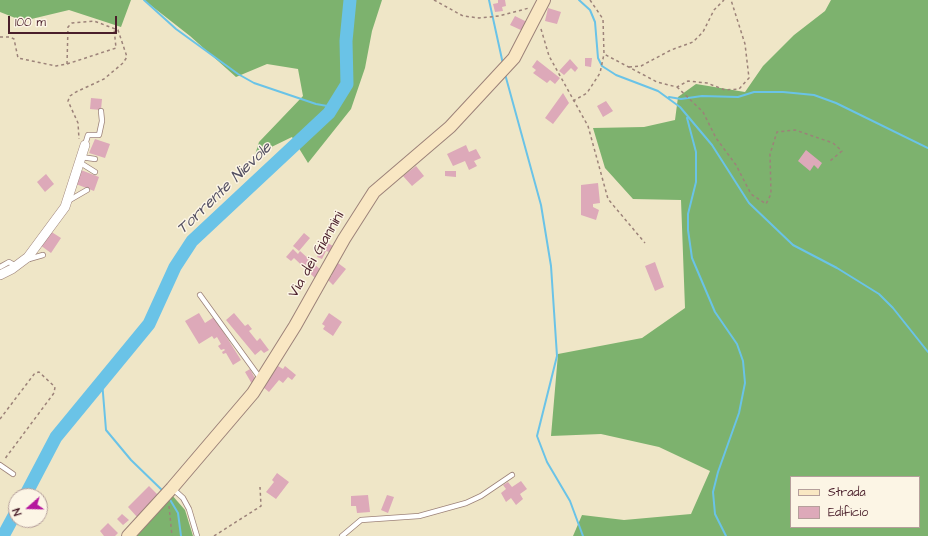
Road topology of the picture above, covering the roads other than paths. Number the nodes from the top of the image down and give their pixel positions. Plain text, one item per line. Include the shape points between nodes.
1 (543, 1) edge
2 (101, 111) dead end
3 (82, 144) joint
4 (95, 159) dead end
5 (80, 160) junction
6 (95, 172) dead end
7 (88, 190) dead end
8 (68, 201) junction
9 (43, 256) dead end
10 (23, 260) junction
11 (16, 266) junction
12 (0, 267) edge
13 (0, 275) edge
14 (200, 295) dead end
15 (261, 380) junction
16 (0, 465) edge
17 (13, 474) dead end
18 (512, 475) dead end
19 (172, 488) junction
20 (128, 536) edge
21 (197, 536) edge
22 (342, 536) edge

1 - 15 street, Via dei Giannini via 509,64 450,127 374,192
2 - 3 lane via 99,135 88,136
3 - 5 street
4 - 5 lane
5 - 6 lane
5 - 8 street
7 - 8 lane
8 - 10 street via 40,242
9 - 10 lane
10 - 11 street
11 - 12 lane via 9,262
11 - 13 street
14 - 15 lane
15 - 19 street, Via dei Giannini via 253,393
16 - 17 lane
18 - 22 lane via 466,503 419,516 361,520
19 - 20 street, Via dei Giannini
19 - 21 lane via 183,498 189,509

